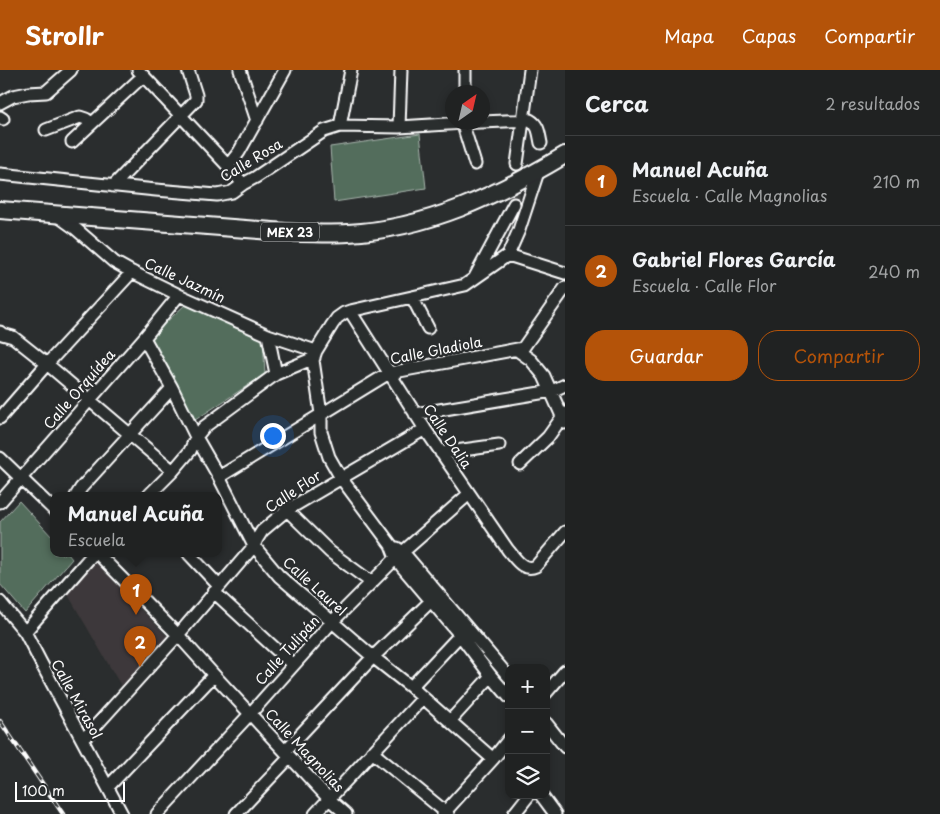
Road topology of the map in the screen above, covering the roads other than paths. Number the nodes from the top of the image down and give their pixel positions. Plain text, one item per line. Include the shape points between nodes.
1 (71, 70) edge
2 (188, 70) edge
3 (240, 70) edge
4 (284, 70) edge
5 (351, 70) edge
6 (401, 70) edge
7 (465, 70) edge
8 (529, 70) edge
9 (140, 73) edge
10 (464, 85) edge
11 (0, 103) edge
12 (181, 115) junction
13 (256, 121) junction
14 (524, 121) junction
15 (490, 122) edge
16 (92, 123) junction
17 (445, 124) edge
18 (340, 126) junction
19 (399, 126) junction
20 (46, 130) dead end
21 (464, 130) edge
22 (72, 142) dead end
23 (540, 144) dead end
24 (565, 155) edge
25 (475, 164) dead end
26 (517, 164) tunnel mouth
27 (228, 166) junction
28 (538, 172) junction
29 (0, 174) edge
30 (243, 184) junction
31 (113, 186) junction
32 (514, 204) tunnel mouth
33 (0, 210) edge
34 (54, 214) junction
35 (508, 255) junction
36 (132, 272) junction
37 (565, 273) edge
38 (474, 280) junction
39 (565, 288) edge
40 (179, 295) junction
41 (412, 297) junction
42 (350, 311) junction
43 (428, 328) dead end
44 (1, 334) edge
45 (268, 335) junction
46 (144, 338) junction
47 (517, 350) junction
48 (315, 355) junction
49 (47, 364) junction
50 (389, 373) junction
51 (276, 374) junction
52 (565, 385) edge
53 (172, 388) junction
54 (552, 391) junction
55 (90, 400) junction
56 (321, 414) junction
57 (415, 414) junction
58 (0, 418) edge
59 (564, 418) edge
60 (425, 429) junction
61 (129, 435) junction
62 (196, 437) junction
63 (499, 445) dead end
64 (442, 453) junction
65 (0, 458) edge
66 (520, 464) dead end
67 (173, 471) junction
68 (219, 477) junction
69 (21, 478) junction
70 (341, 478) junction
71 (78, 492) edge
72 (152, 492) edge
73 (469, 494) junction
74 (0, 502) edge
75 (50, 506) edge
76 (287, 510) junction
77 (565, 532) edge
78 (254, 546) junction
79 (400, 555) junction
80 (90, 557) edge
81 (101, 557) edge
82 (191, 557) edge
83 (371, 582) junction
84 (217, 589) junction
85 (432, 600) junction
86 (0, 602) edge
87 (332, 622) junction
88 (25, 632) junction
89 (460, 634) junction
90 (178, 635) junction
91 (373, 657) junction
92 (293, 665) junction
93 (565, 671) edge
94 (505, 673) edge
95 (214, 675) junction
96 (491, 676) junction
97 (411, 687) junction
98 (550, 688) edge
99 (505, 692) edge
100 (423, 698) junction
101 (250, 714) junction
102 (450, 721) junction
103 (550, 728) edge
104 (83, 740) junction
105 (505, 744) edge
106 (565, 747) edge
107 (372, 752) junction
108 (287, 754) junction
109 (493, 759) junction
110 (108, 787) junction
111 (329, 799) junction
112 (527, 799) edge
113 (544, 799) edge
114 (445, 813) edge
115 (122, 814) edge
116 (157, 814) edge
117 (236, 814) edge
118 (316, 814) edge
119 (346, 814) edge
120 (514, 814) edge
121 (555, 814) edge

1 - 11 street via 46,92 13,96
2 - 12 street via 196,100
3 - 13 street
4 - 13 street
5 - 18 street
6 - 19 street
7 - 10 street
8 - 14 street
9 - 12 street
9 - 16 street
12 - 27 street
12 - 31 street
13 - 27 street
14 - 15 street, Calle Rosa
14 - 23 street via 530,120 537,126
14 - 26 street
16 - 20 street via 80,118
16 - 22 street
17 - 19 street, Calle Rosa
18 - 19 street, Calle Rosa
18 - 30 street, Calle Rosa via 324,131
21 - 25 street
24 - 28 highway, MEX 23
27 - 30 street
28 - 34 highway, MEX 23 via 492,195 433,218 347,233 298,233
28 - 35 street
29 - 31 street, Calle Rosa
30 - 31 street, Calle Rosa via 232,192 217,195
32 - 38 street
33 - 34 highway, MEX 23
34 - 36 street, Calle Jazmín via 114,262
35 - 37 street
35 - 38 street
36 - 40 street, Calle Jazmín
36 - 49 street
38 - 41 street
39 - 47 street via 528,342
40 - 45 street, Calle Jazmín
40 - 46 street, Calle Orquídea
41 - 42 street
41 - 43 street
42 - 48 street via 337,318
42 - 50 street, Calle Dalia
44 - 49 street via 13,337
45 - 48 street, Calle Jazmín
45 - 51 street
46 - 53 street, Calle Laurel
46 - 55 street, Calle Orquídea
47 - 50 street, Calle Gladiola
47 - 54 street via 531,360
48 - 51 street
48 - 56 street
49 - 55 street
49 - 58 street
50 - 56 street, Calle Gladiola
50 - 57 street, Calle Dalia
51 - 62 street via 204,427
52 - 54 street
53 - 61 street
53 - 62 street, Calle Laurel
54 - 57 street
54 - 59 street
55 - 61 street
55 - 69 street, Calle Orquídea
56 - 68 street, Calle Gladiola
56 - 70 street via 329,457
57 - 60 street, Calle Dalia
59 - 66 street
60 - 64 street, Calle Dalia
60 - 70 street, Calle Flor
61 - 67 street
61 - 71 street
62 - 67 street via 190,451
62 - 68 street, Calle Laurel
63 - 64 street
64 - 73 street, Calle Dalia
65 - 69 street
67 - 72 street
68 - 78 street, Calle Laurel
69 - 74 street, Calle Orquídea
69 - 75 street
70 - 76 street, Calle Flor
70 - 79 street
73 - 77 street, Calle Dalia via 508,550 524,567 536,566
73 - 79 street, Calle Tulipán
76 - 78 street, Calle Flor via 256,538
76 - 83 street via 330,552
78 - 84 street, Calle Flor
78 - 87 street, Calle Laurel via 279,576
79 - 83 street, Calle Tulipán
79 - 85 street
79 - 94 street
80 - 88 street
81 - 90 street, Calle Magnolias
82 - 84 street
83 - 87 street, Calle Tulipán
84 - 90 street, Calle Flor
84 - 92 street
85 - 89 street
85 - 91 street
86 - 88 street, Calle Mirasol
87 - 91 street, Calle Laurel
87 - 92 street, Calle Tulipán
88 - 104 street, Calle Mirasol
89 - 96 street
89 - 97 street
90 - 95 street, Calle Magnolias
90 - 104 street, Calle Flor
91 - 97 street, Calle Laurel
91 - 108 street
92 - 101 street, Calle Tulipán
93 - 98 street
95 - 101 street, Calle Magnolias
95 - 110 street
96 - 99 street
96 - 102 street
97 - 100 street, Calle Laurel
100 - 102 street, Calle Laurel
100 - 107 street
101 - 108 street, Calle Magnolias
101 - 116 street, Calle Tulipán
102 - 109 street, Calle Laurel
103 - 106 street
104 - 110 street, Calle Mirasol
105 - 109 street
107 - 111 street
107 - 114 street
108 - 111 street, Calle Magnolias
108 - 117 street
109 - 114 street
110 - 115 street, Calle Mirasol
111 - 118 street
111 - 119 street, Calle Magnolias
112 - 120 street
113 - 121 street

